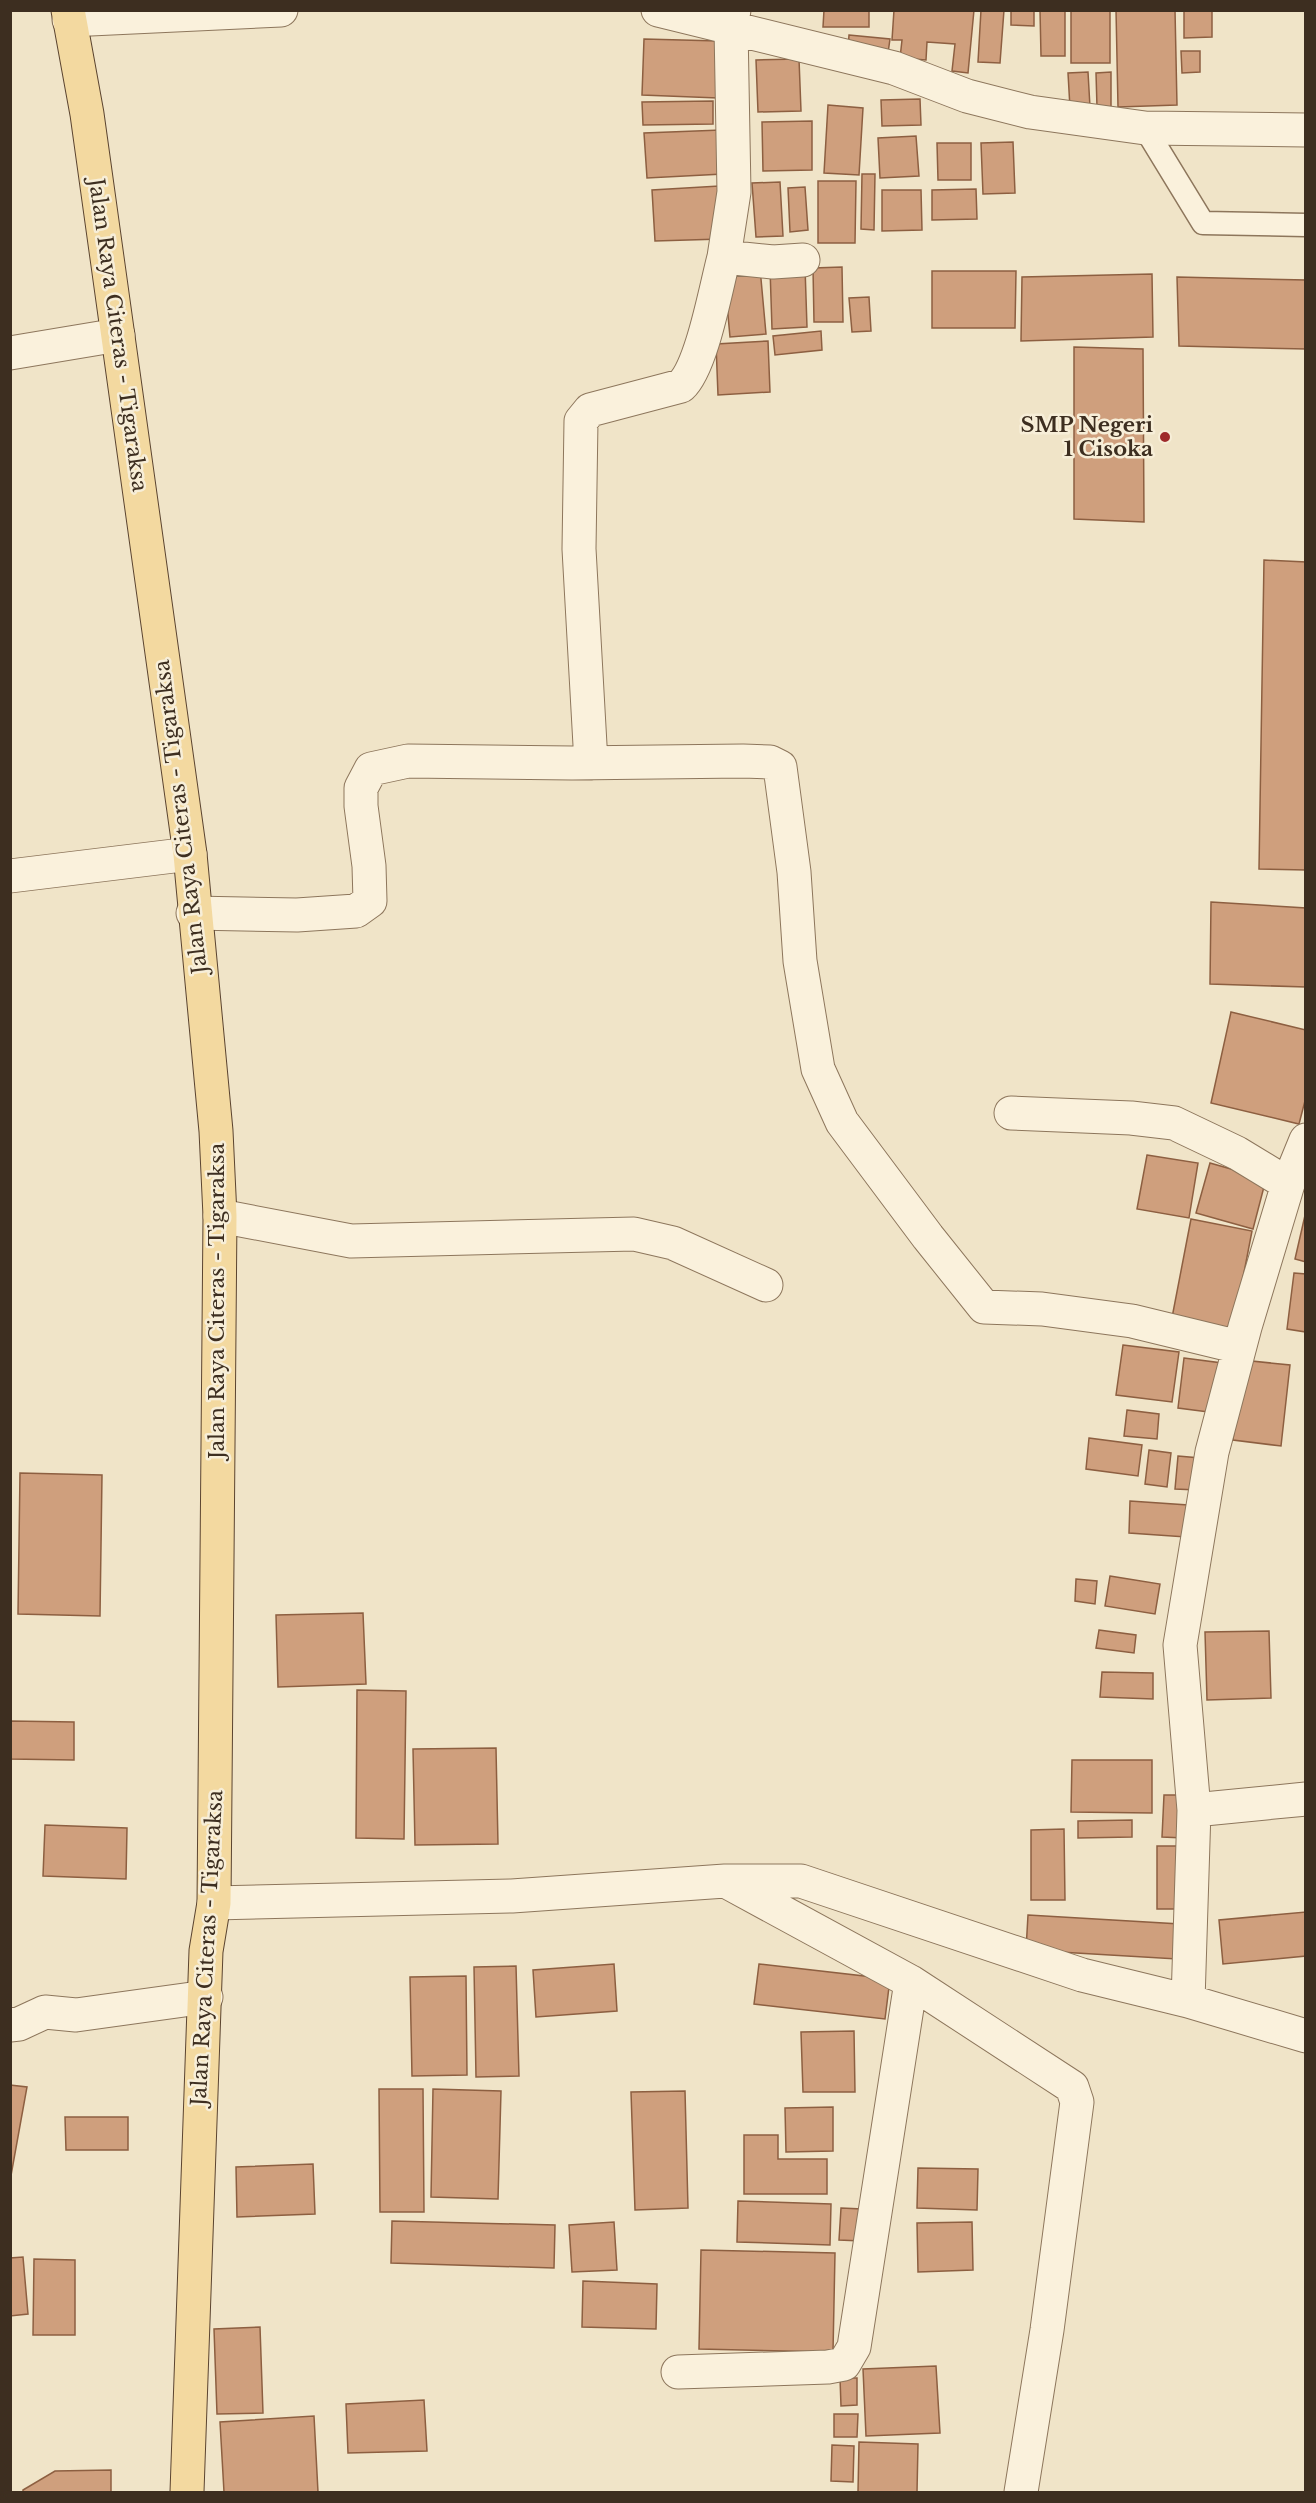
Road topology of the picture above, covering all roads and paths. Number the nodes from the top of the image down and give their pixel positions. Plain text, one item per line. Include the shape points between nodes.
1 (280, 10) edge
2 (658, 10) edge
3 (69, 15) edge
4 (733, 19) edge
5 (1145, 128) junction
6 (1305, 130) edge
7 (1305, 225) edge
8 (724, 257) junction
9 (803, 260) dead end
10 (118, 335) junction
11 (10, 353) edge
12 (591, 763) junction
13 (190, 854) junction
14 (10, 876) edge
15 (194, 913) junction
16 (1011, 1113) dead end
17 (1305, 1140) edge
18 (1288, 1184) junction
19 (220, 1216) junction
20 (766, 1285) dead end
21 (1239, 1347) junction
22 (1305, 1799) edge
23 (1194, 1810) junction
24 (725, 1881) junction
25 (214, 1904) junction
26 (911, 1982) junction
27 (206, 1997) junction
28 (1188, 2001) junction
29 (10, 2025) edge
30 (1305, 2036) edge
31 (678, 2373) dead end
32 (187, 2493) edge
33 (1021, 2493) edge

1 - 3 street
2 - 4 street
3 - 10 main road, Jalan Raya Citeras - Tigaraksa
4 - 5 street via 894,68 967,96 1019,109
4 - 8 street via 734,192
5 - 6 street
5 - 7 lane via 1203,223
8 - 9 street via 773,262
8 - 12 street via 697,358 685,383 590,410 581,421 579,549
10 - 11 street
10 - 13 main road, Jalan Raya Citeras - Tigaraksa
12 - 15 street via 408,761 371,769 361,788 370,901 356,911 344,912
12 - 21 street via 743,760 770,762 780,767 794,872 800,961 818,1068 842,1122 984,1307 1042,1309 1132,1321
13 - 14 street
13 - 15 main road, Jalan Raya Citeras - Tigaraksa
15 - 19 main road, Jalan Raya Citeras - Tigaraksa via 216,1131
16 - 18 street via 1174,1123 1237,1153
17 - 18 street
18 - 21 street
19 - 20 street via 351,1241 634,1234 673,1243
19 - 25 main road, Jalan Raya Citeras - Tigaraksa
21 - 23 street via 1212,1452 1180,1645
22 - 23 street
23 - 28 street
24 - 25 street via 512,1896
24 - 26 street
24 - 28 street via 801,1881 1082,1974
25 - 27 main road, Jalan Raya Citeras - Tigaraksa via 206,1951
26 - 31 street via 854,2347 844,2364
26 - 33 street via 1072,2087 1077,2102
27 - 29 street via 76,2015 45,2012
27 - 32 main road, Jalan Raya Citeras - Tigaraksa
28 - 30 street

